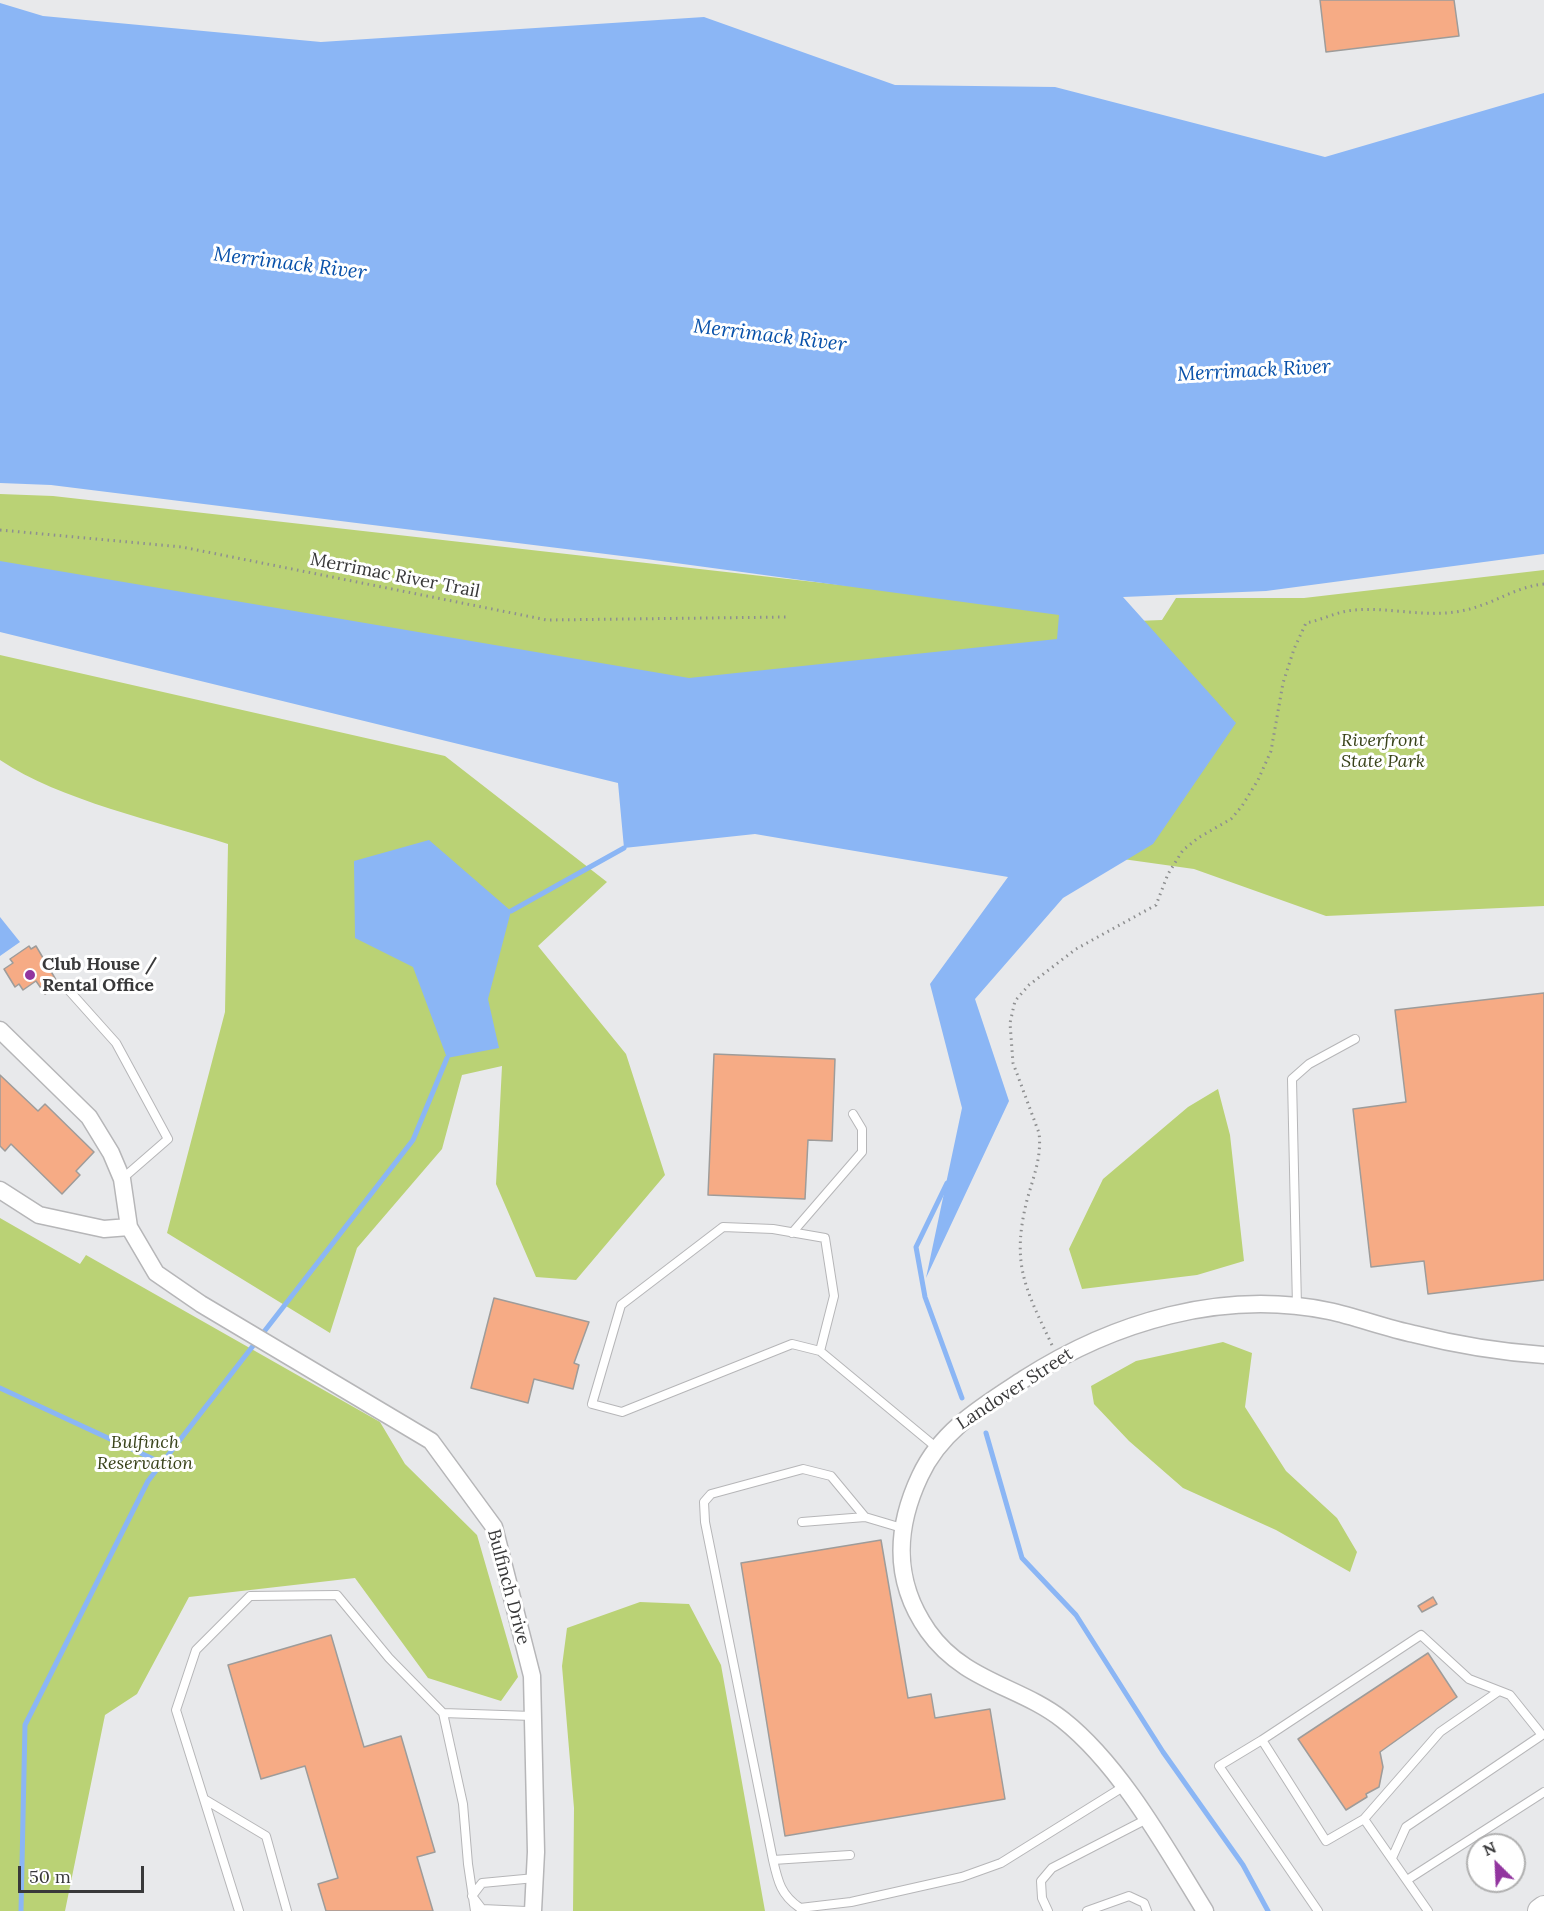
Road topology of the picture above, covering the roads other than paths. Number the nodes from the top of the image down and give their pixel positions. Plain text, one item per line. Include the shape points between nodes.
1 (64, 986) dead end
2 (0, 1030) edge
3 (1354, 1039) dead end
4 (853, 1114) dead end
5 (122, 1179) junction
6 (0, 1190) edge
7 (129, 1227) junction
8 (792, 1233) junction
9 (1297, 1307) junction
10 (820, 1351) junction
11 (1544, 1355) edge
12 (937, 1449) junction
13 (865, 1517) junction
14 (802, 1522) dead end
15 (902, 1528) junction
16 (1499, 1691) junction
17 (443, 1713) junction
18 (532, 1716) junction
19 (1543, 1736) edge
20 (1262, 1740) junction
21 (1123, 1787) junction
22 (1544, 1792) edge
23 (204, 1799) junction
24 (1147, 1819) junction
25 (1364, 1819) junction
26 (850, 1855) dead end
27 (1392, 1858) junction
28 (773, 1860) junction
29 (535, 1878) junction
30 (1407, 1881) junction
31 (472, 1896) junction
32 (1544, 1908) edge
33 (239, 1911) edge
34 (287, 1911) edge
35 (476, 1911) edge
36 (526, 1911) edge
37 (533, 1911) edge
38 (1048, 1911) edge
39 (1087, 1911) edge
40 (1147, 1911) edge
41 (1205, 1911) edge
42 (1318, 1911) edge
43 (1428, 1911) edge
44 (1540, 1911) edge

1 - 5 lane via 116,1043 168,1139
2 - 5 street, Bulfinch Drive via 89,1117
3 - 9 lane via 1292,1078
4 - 8 lane via 862,1129 862,1152
5 - 7 street, Bulfinch Drive
6 - 7 street via 39,1215 104,1229
7 - 18 street, Bulfinch Drive via 163,1279 431,1441 494,1527 532,1676
8 - 10 lane via 825,1238 834,1296
8 - 10 lane via 723,1227 621,1305 592,1404 622,1412 792,1344
9 - 11 street, Landover Street via 1468,1346
9 - 12 street, Landover Street via 1229,1306 1154,1318 1102,1336 1058,1357 987,1403 951,1431
10 - 12 lane
12 - 15 street, Landover Street via 910,1497
13 - 14 lane
13 - 15 lane
13 - 28 lane via 831,1476 803,1468 711,1494 704,1502
15 - 21 street, Landover Street via 903,1571 934,1638 948,1654 993,1684 1061,1719 1093,1747
16 - 19 lane via 1510,1695
16 - 20 lane via 1469,1679 1421,1635
16 - 25 lane via 1440,1732
17 - 18 lane
17 - 23 lane via 389,1658 337,1595 250,1596 196,1650 176,1710
17 - 31 lane via 463,1804
18 - 29 street, Bulfinch Drive
19 - 27 lane via 1406,1827
20 - 25 lane via 1326,1841
20 - 42 lane via 1219,1766
21 - 24 street, Landover Street
21 - 28 lane via 1001,1863 962,1877 851,1902 800,1908 786,1898 778,1884
22 - 30 lane
23 - 33 lane
23 - 34 lane via 266,1836
24 - 38 lane via 1052,1868 1041,1881
24 - 41 street, Landover Street
25 - 27 lane
26 - 28 lane
27 - 30 lane
29 - 31 lane via 483,1883
29 - 37 street, Bulfinch Drive
30 - 43 lane
31 - 35 lane
31 - 36 lane via 482,1909
32 - 44 main road
39 - 40 lane via 1129,1896 1144,1903

